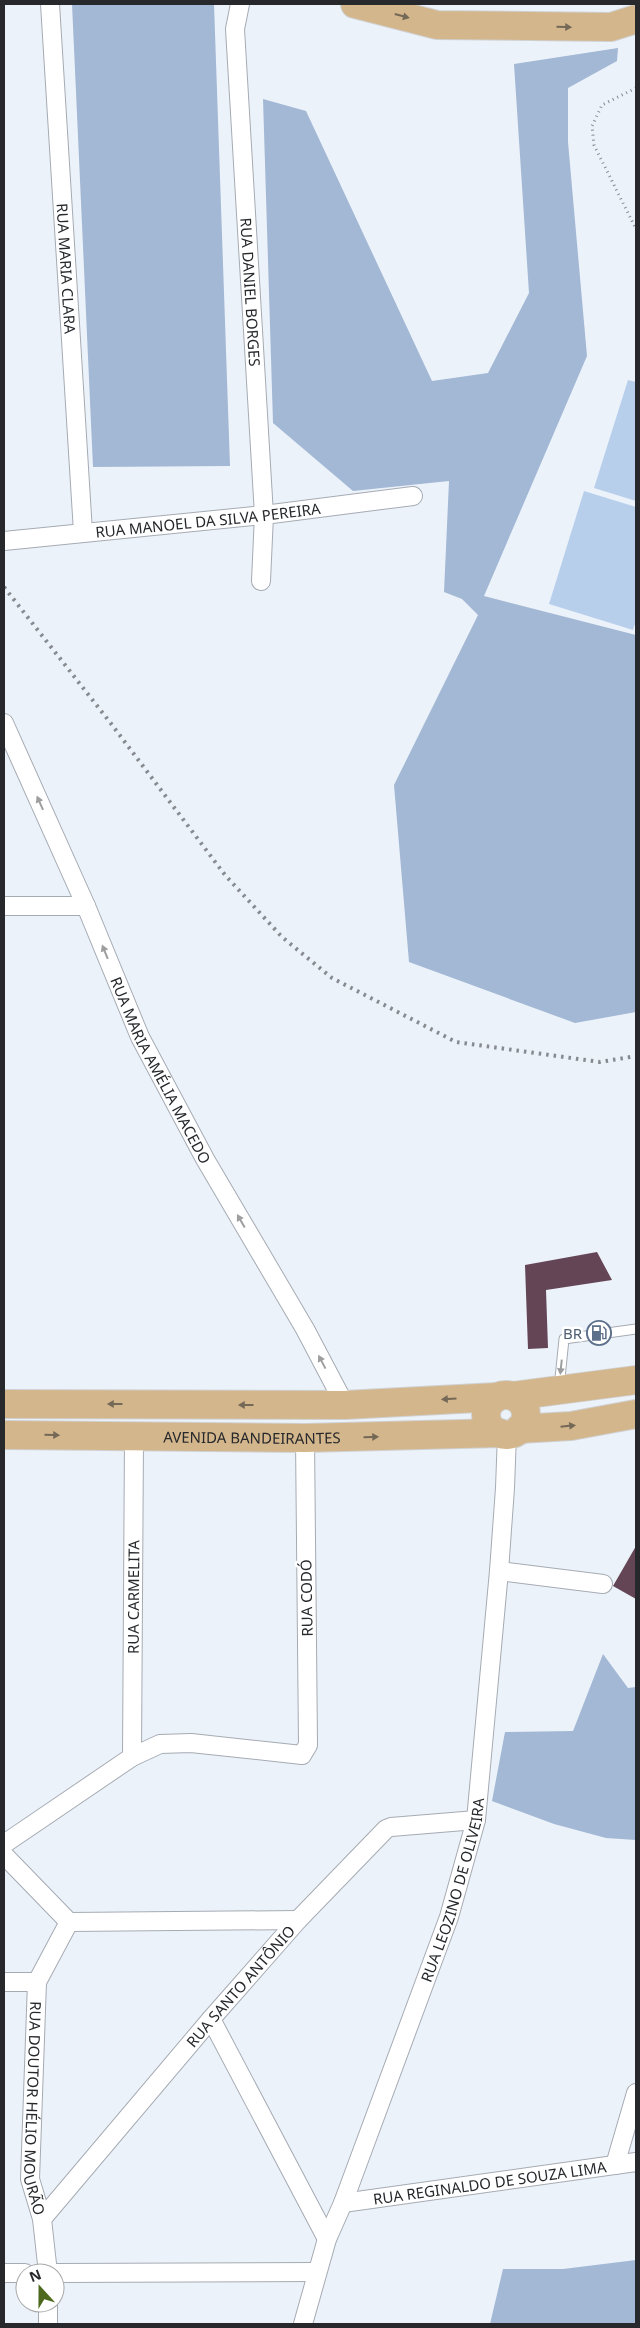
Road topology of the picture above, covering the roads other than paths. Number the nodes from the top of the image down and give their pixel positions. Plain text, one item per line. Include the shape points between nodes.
1 (50, 4) edge
2 (240, 4) edge
3 (355, 4) edge
4 (636, 19) edge
5 (413, 496) dead end
6 (264, 515) junction
7 (83, 532) junction
8 (4, 540) edge
9 (261, 581) dead end
10 (4, 723) edge
11 (4, 906) edge
12 (86, 906) junction
13 (636, 1329) edge
14 (636, 1380) edge
15 (558, 1390) junction
16 (505, 1397) junction
17 (4, 1404) edge
18 (345, 1405) junction
19 (636, 1414) edge
20 (509, 1432) junction
21 (4, 1435) edge
22 (134, 1437) junction
23 (305, 1438) junction
24 (499, 1571) junction
25 (603, 1584) dead end
26 (132, 1757) junction
27 (476, 1820) junction
28 (4, 1844) edge
29 (4, 1855) edge
30 (298, 1920) junction
31 (68, 1922) junction
32 (4, 1982) edge
33 (37, 1982) junction
34 (211, 2019) junction
35 (636, 2093) edge
36 (636, 2162) edge
37 (614, 2165) junction
38 (343, 2203) junction
39 (42, 2220) junction
40 (327, 2239) junction
41 (47, 2263) edge
42 (317, 2272) junction
43 (65, 2273) edge
44 (304, 2324) edge

1 - 7 street, RUA MARIA CLARA
2 - 6 street, RUA DANIEL BORGES via 235,29
3 -> 4 main road via 436,25 611,27
5 - 6 street, RUA MANOEL DA SILVA PEREIRA
6 - 7 street, RUA MANOEL DA SILVA PEREIRA
6 - 9 street, RUA DANIEL BORGES
7 - 8 street, RUA MANOEL DA SILVA PEREIRA
12 -> 10 street, RUA MARIA AMÉLIA MACEDO
11 - 12 street
18 -> 12 street, RUA MARIA AMÉLIA MACEDO via 305,1329 205,1159 140,1037
13 -> 15 lane via 564,1339
14 - 15 main road
15 - 16 main road
16 -> 18 main road
16 - 20 main road via 519,1400 526,1411 523,1424
18 -> 17 main road
20 -> 19 main road, AVENIDA BANDEIRANTES via 571,1426
23 -> 20 main road, AVENIDA BANDEIRANTES
20 - 24 street, RUA LEOZINO DE OLIVEIRA
21 -> 22 main road, AVENIDA BANDEIRANTES
22 - 23 main road, AVENIDA BANDEIRANTES
22 - 26 street, RUA CARMELITA
23 - 26 street, RUA CODÓ via 308,1745 302,1755 192,1743 160,1744
24 - 25 street
24 - 27 street, RUA LEOZINO DE OLIVEIRA
26 - 28 street
27 - 30 street, RUA SANTO ANTÔNIO via 386,1829
27 - 38 street, RUA LEOZINO DE OLIVEIRA via 449,1917
29 - 31 street
30 - 31 street
30 - 34 street, RUA SANTO ANTÔNIO
31 - 33 street, RUA DOUTOR HÉLIO MOURÃO
32 - 33 street
33 - 39 street, RUA DOUTOR HÉLIO MOURÃO via 30,2179
34 - 39 street, RUA SANTO ANTÔNIO
34 - 40 street
35 - 37 street
36 - 37 street, RUA REGINALDO DE SOUZA LIMA
37 - 38 street, RUA REGINALDO DE SOUZA LIMA
38 - 40 street, RUA LEOZINO DE OLIVEIRA
39 - 41 street, RUA DOUTOR HÉLIO MOURÃO
40 - 42 street, RUA LEOZINO DE OLIVEIRA
42 - 43 street
42 - 44 street, RUA LEOZINO DE OLIVEIRA

